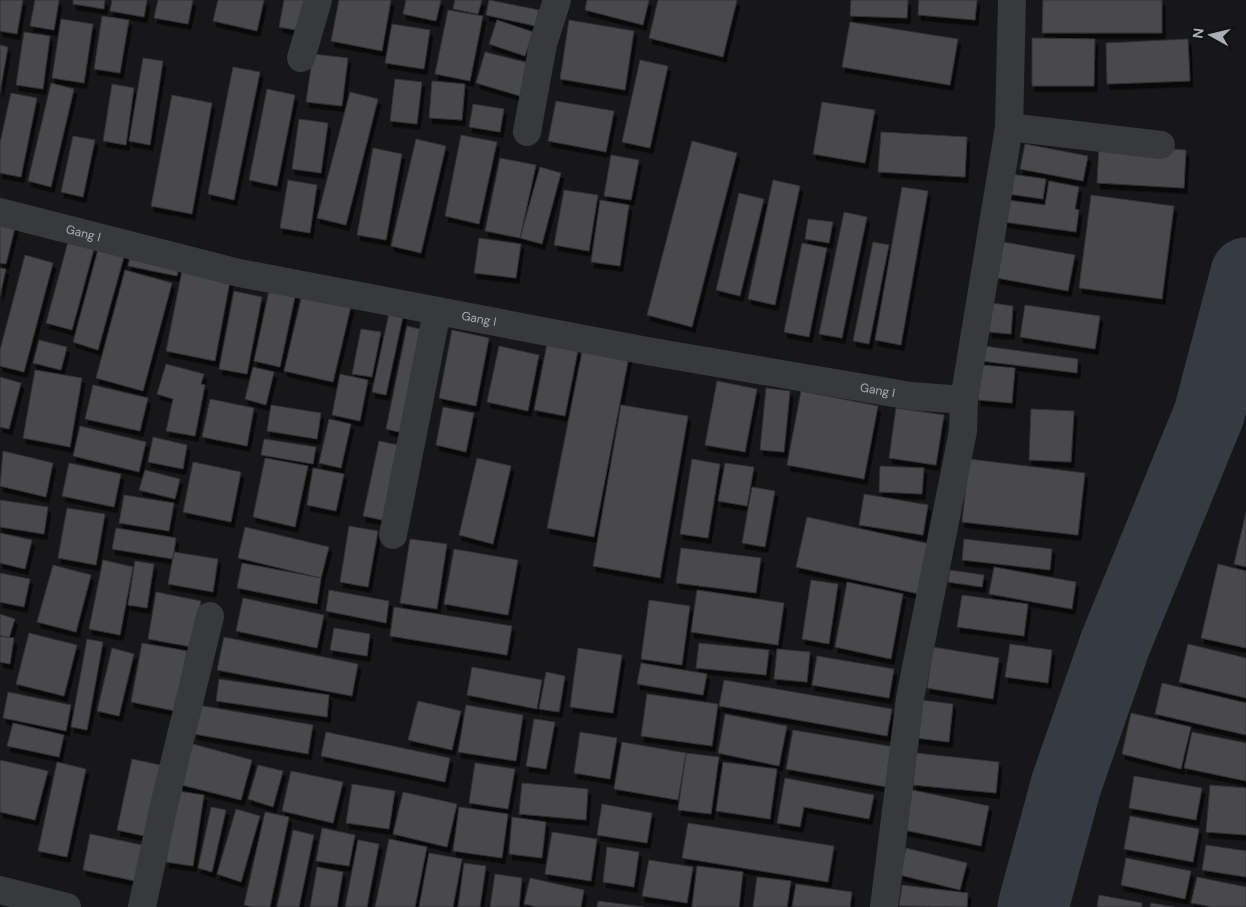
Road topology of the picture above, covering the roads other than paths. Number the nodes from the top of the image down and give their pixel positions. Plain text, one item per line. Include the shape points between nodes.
1 (318, 0) edge
2 (557, 0) edge
3 (1012, 0) edge
4 (301, 58) dead end
5 (1009, 127) junction
6 (527, 132) dead end
7 (1161, 145) dead end
8 (0, 212) edge
9 (437, 311) junction
10 (964, 400) junction
11 (393, 535) dead end
12 (210, 616) dead end
13 (0, 890) edge
14 (67, 907) edge
15 (142, 907) edge
16 (884, 907) edge

1 - 4 street
2 - 6 street via 543,44
3 - 5 street
5 - 7 street
5 - 10 street
8 - 9 street, Gang I via 239,273
9 - 10 street, Gang I via 911,396
9 - 11 street
10 - 16 street via 962,431 910,698
12 - 15 street
13 - 14 street

